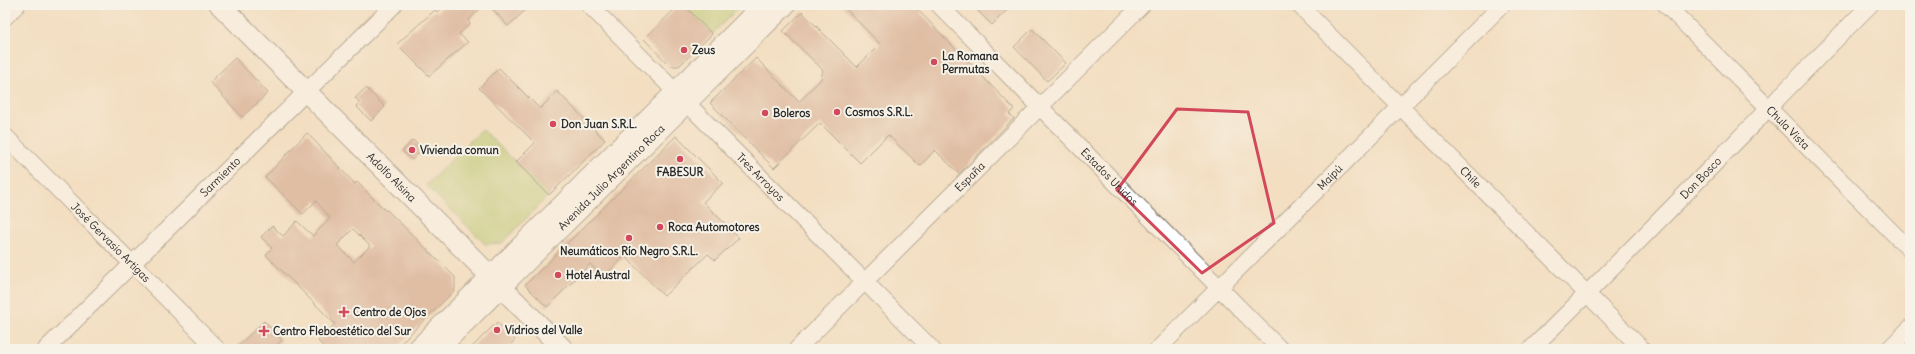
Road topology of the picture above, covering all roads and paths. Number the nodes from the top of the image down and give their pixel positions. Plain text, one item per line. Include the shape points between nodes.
1 (17, 5) edge
2 (220, 5) edge
3 (394, 5) edge
4 (589, 5) edge
5 (764, 5) edge
6 (785, 5) edge
7 (939, 5) edge
8 (1142, 5) edge
9 (1299, 5) edge
10 (1502, 5) edge
11 (1666, 5) edge
12 (1870, 5) edge
13 (5, 17) edge
14 (307, 92) junction
15 (681, 97) junction
16 (1040, 107) junction
17 (1400, 107) junction
18 (1768, 107) junction
19 (5, 136) edge
20 (1910, 250) edge
21 (132, 264) junction
22 (496, 282) junction
23 (865, 282) junction
24 (1219, 288) junction
25 (1587, 294) junction
26 (1910, 328) edge
27 (46, 349) edge
28 (217, 349) edge
29 (418, 349) edge
30 (438, 349) edge
31 (563, 349) edge
32 (797, 349) edge
33 (932, 349) edge
34 (1158, 349) edge
35 (1280, 349) edge
36 (1531, 349) edge
37 (1642, 349) edge
38 (1889, 349) edge

1 - 13 street
2 - 14 main road, Adolfo Alsina
3 - 14 street, Sarmiento
4 - 15 street, Tres Arroyos
5 - 15 main road, Avenida Julio Argentino Roca
6 - 15 main road, Avenida Julio Argentino Roca
7 - 16 street, Estados Unidos
8 - 16 street, España
9 - 17 street, Chile
10 - 17 street, Maipú
11 - 18 street, Chula Vista
12 - 18 street, Don Bosco
14 - 21 street, Sarmiento
14 - 22 main road, Adolfo Alsina
15 - 22 main road, Avenida Julio Argentino Roca
15 - 23 street, Tres Arroyos
16 - 23 street, España
16 - 24 street, Estados Unidos
17 - 24 street, Maipú
17 - 25 street, Chile
18 - 20 street, Chula Vista
18 - 25 street, Don Bosco
19 - 21 street, José Gervasio Artigas
21 - 27 street, Sarmiento
21 - 28 street, José Gervasio Artigas
22 - 29 main road, Avenida Julio Argentino Roca
22 - 30 main road, Avenida Julio Argentino Roca
22 - 31 main road, Adolfo Alsina
23 - 32 street, España
23 - 33 street, Tres Arroyos
24 - 34 street, Maipú
24 - 35 street, Estados Unidos
25 - 36 street, Don Bosco
25 - 37 street, Chile
26 - 38 street

